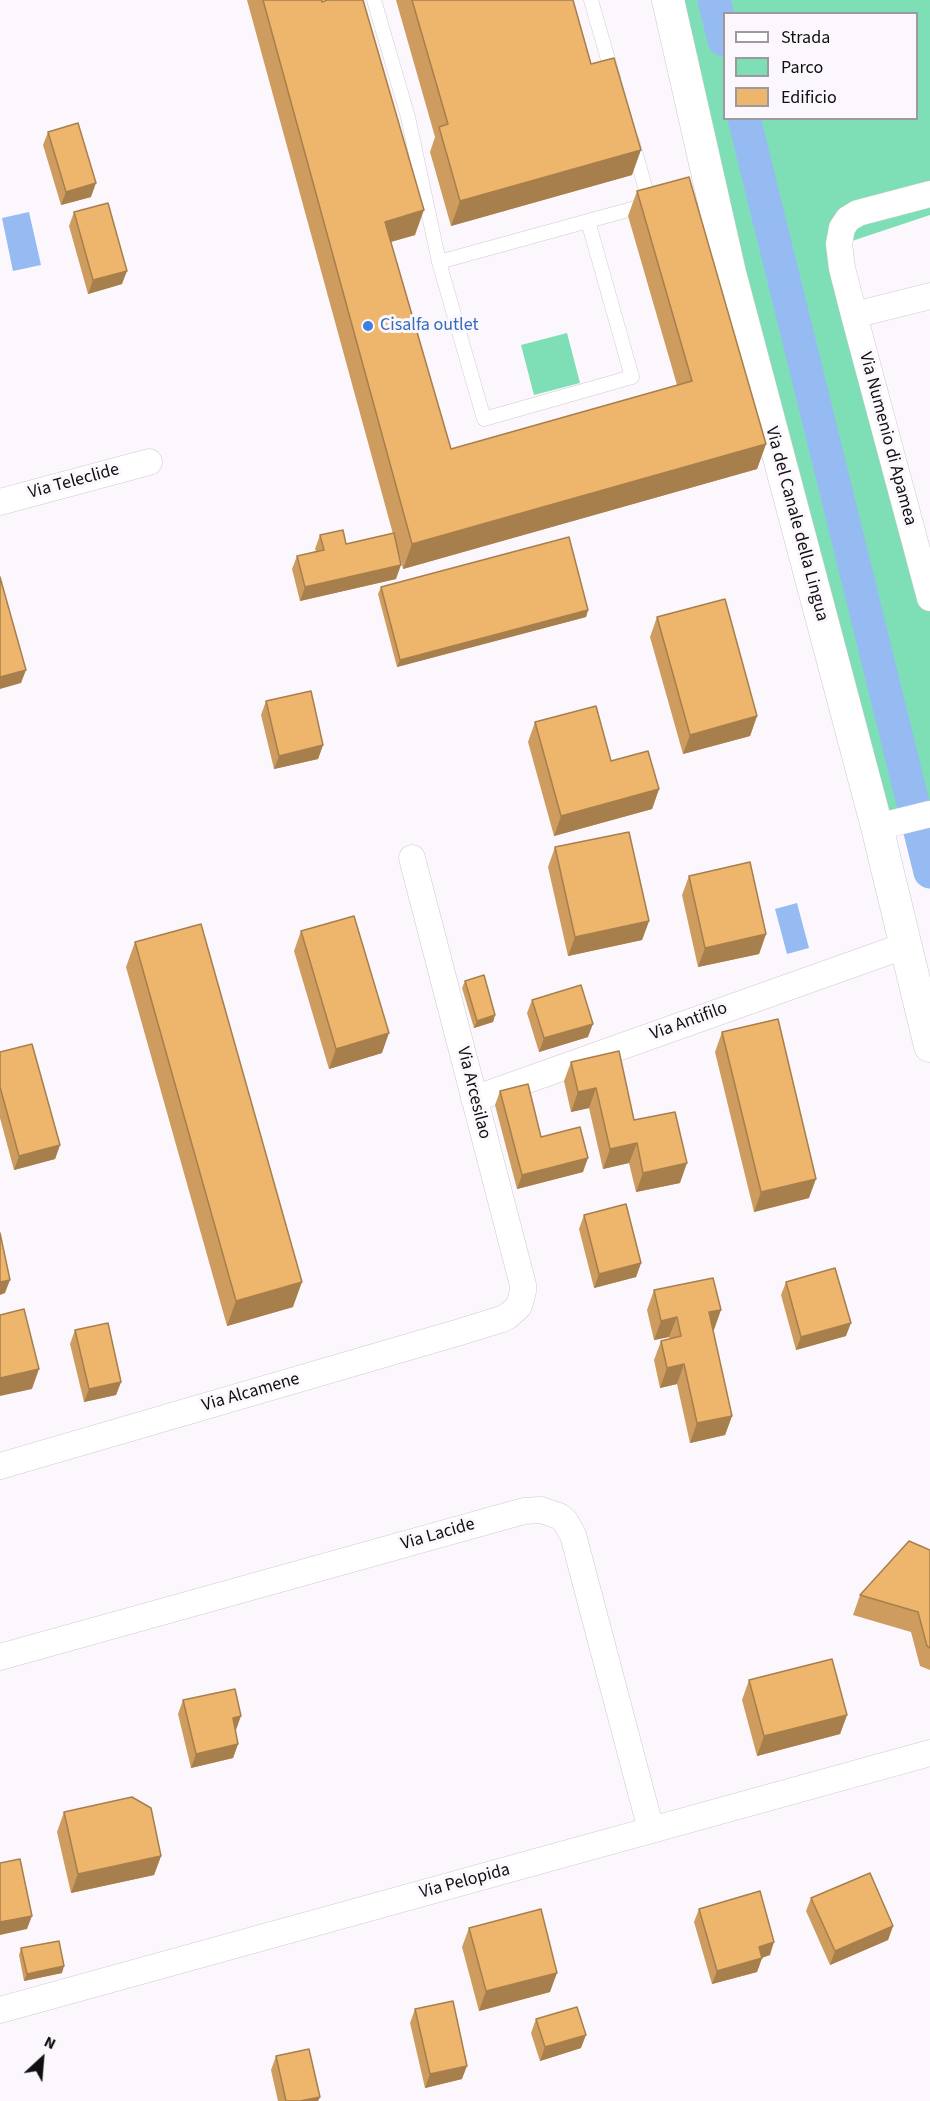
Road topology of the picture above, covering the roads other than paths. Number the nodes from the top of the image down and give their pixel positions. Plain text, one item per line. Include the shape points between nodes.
1 (374, 0) edge
2 (591, 0) edge
3 (668, 0) edge
4 (617, 90) edge
5 (627, 124) edge
6 (930, 194) edge
7 (588, 221) junction
8 (440, 262) junction
9 (930, 296) edge
10 (854, 315) junction
11 (148, 462) dead end
12 (0, 502) edge
13 (930, 598) edge
14 (930, 814) edge
15 (885, 825) junction
16 (412, 858) dead end
17 (904, 946) junction
18 (930, 1046) edge
19 (474, 1099) junction
20 (502, 1319) joint
21 (0, 1466) edge
22 (0, 1657) edge
23 (930, 1753) edge
24 (651, 1830) junction
25 (0, 2010) edge

1 - 8 lane via 408,117
2 - 4 lane
3 - 15 street, Via del Canale della Lingua via 735,290
5 - 7 lane via 650,204
6 - 10 street, Via Numenio di Apamea via 858,213 842,228 840,256
7 - 8 lane
7 - 8 lane via 632,377 564,397 484,419
9 - 10 street
10 - 13 street, Via Numenio di Apamea
11 - 12 street, Via Teleclide
14 - 15 street
15 - 17 street, Via del Canale della Lingua
16 - 19 street, Via Arcesilao
17 - 18 street, Via del Canale della Lingua
17 - 19 street, Via Antifilo
19 - 20 street, Via Arcesilao via 523,1285 519,1306
20 - 21 street, Via Alcamene
22 - 24 street, Via Lacide via 524,1511 541,1510 566,1521 573,1535
23 - 24 street, Via Pelopida
24 - 25 street, Via Pelopida

